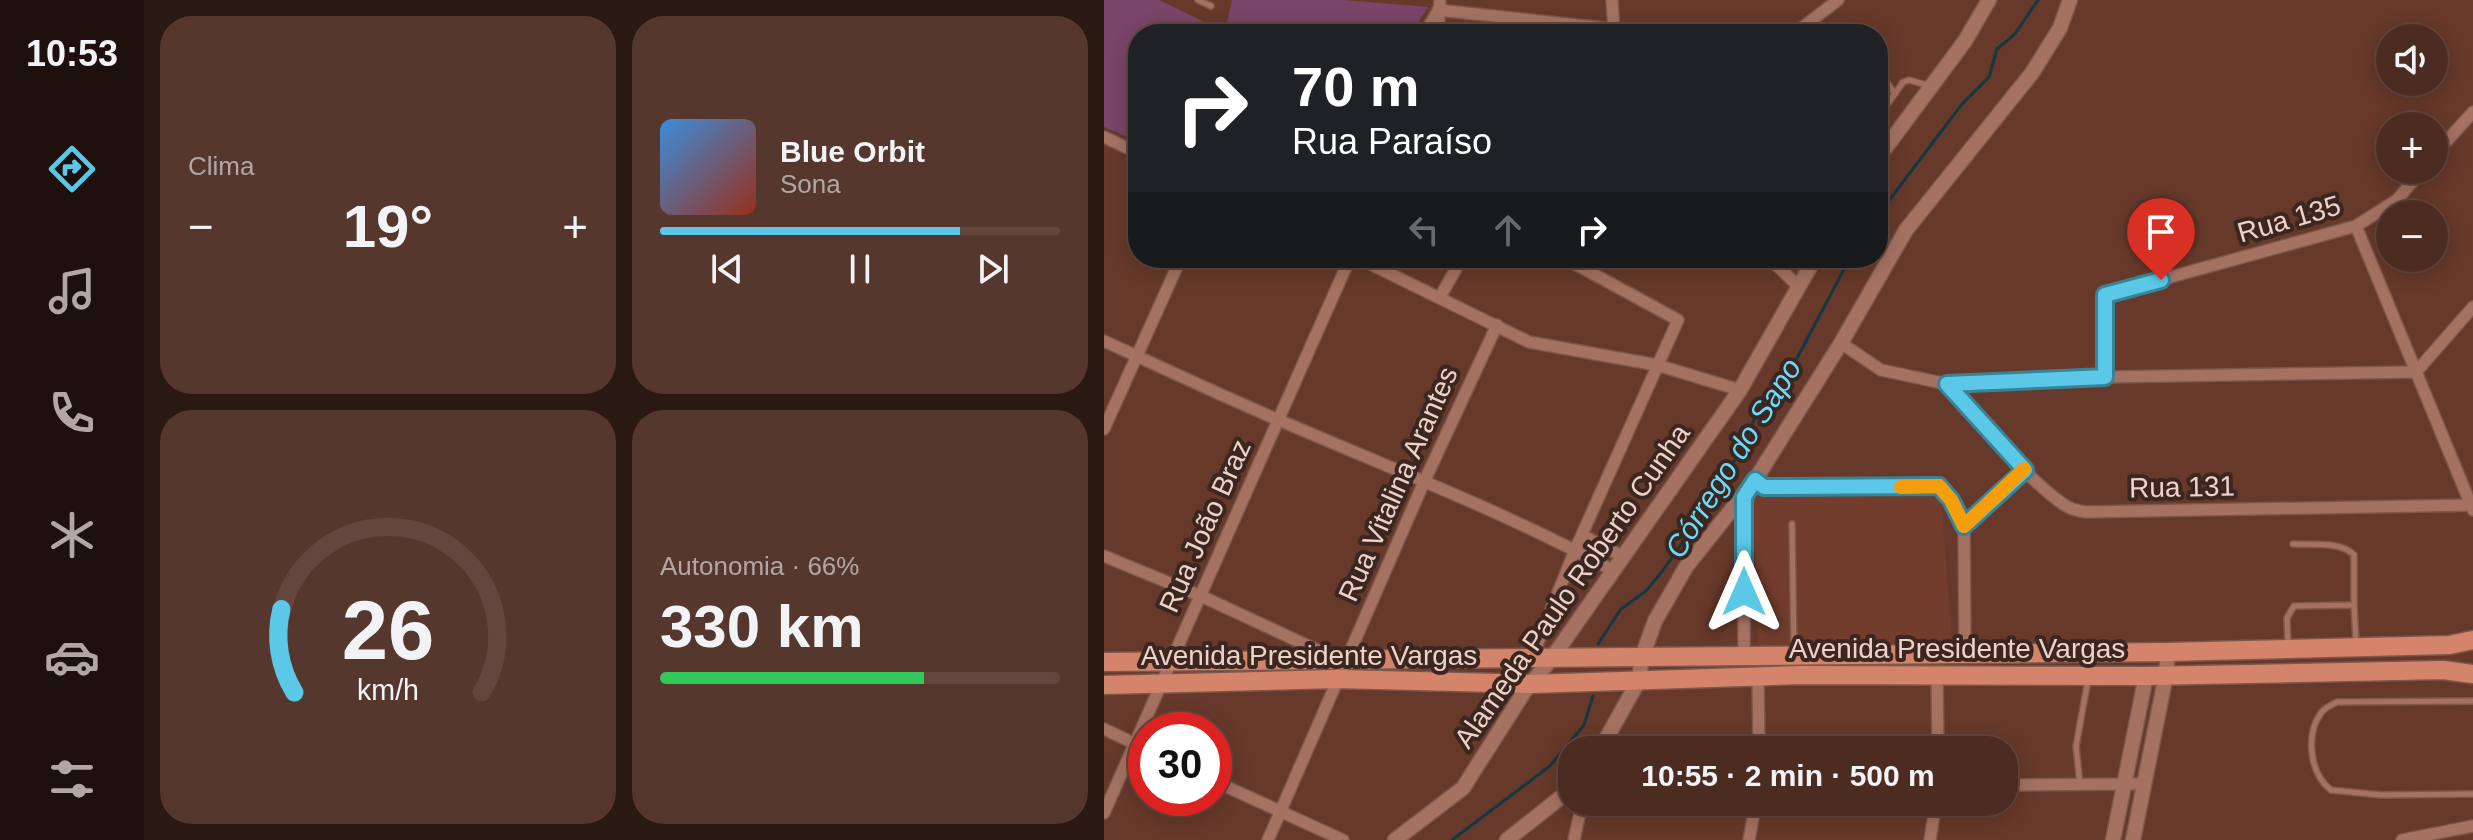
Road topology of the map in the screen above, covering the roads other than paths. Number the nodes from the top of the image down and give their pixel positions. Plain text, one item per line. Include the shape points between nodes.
1 (1198, 0) edge
2 (1612, 0) edge
3 (1838, 0) edge
4 (1989, 0) edge
5 (2070, 0) edge
6 (1439, 5) edge
7 (1211, 6) dead end
8 (1429, 24) edge
9 (1567, 24) edge
10 (1614, 24) edge
11 (1807, 24) edge
12 (1888, 84) edge
13 (1930, 86) junction
14 (1895, 94) junction
15 (1888, 104) edge
16 (2472, 111) edge
17 (1104, 137) edge
18 (2448, 139) edge
19 (1888, 144) edge
20 (1128, 148) edge
21 (2410, 184) edge
22 (2356, 226) junction
23 (1888, 261) edge
24 (1177, 268) edge
25 (1346, 268) edge
26 (1386, 268) edge
27 (1456, 268) edge
28 (1582, 268) edge
29 (1779, 268) edge
30 (1809, 268) edge
31 (1884, 268) edge
32 (1799, 287) junction
33 (1440, 297) junction
34 (2473, 307) edge
35 (1497, 325) junction
36 (1104, 341) edge
37 (1841, 343) junction
38 (1137, 356) junction
39 (1657, 365) junction
40 (2416, 372) junction
41 (2105, 377) junction
42 (1947, 384) junction
43 (1740, 390) junction
44 (1279, 420) junction
45 (1104, 429) edge
46 (2025, 470) junction
47 (1755, 480) junction
48 (1424, 482) junction
49 (1744, 497) junction
50 (2472, 508) edge
51 (1792, 524) dead end
52 (1964, 526) junction
53 (1582, 535) junction
54 (2293, 544) dead end
55 (1575, 550) junction
56 (1104, 556) edge
57 (1622, 556) junction
58 (1614, 571) junction
59 (1201, 596) junction
60 (2354, 605) junction
61 (2473, 640) edge
62 (2356, 647) junction
63 (2288, 648) junction
64 (2168, 652) junction
65 (1794, 654) junction
66 (1965, 654) junction
67 (1744, 655) junction
68 (1642, 657) junction
69 (1552, 658) junction
70 (1342, 660) junction
71 (1531, 660) junction
72 (1172, 661) junction
73 (1104, 662) edge
74 (1937, 674) junction
75 (2473, 674) edge
76 (2089, 675) junction
77 (2166, 675) junction
78 (1758, 676) junction
79 (2146, 676) junction
80 (1337, 679) junction
81 (1639, 680) junction
82 (1163, 683) junction
83 (1531, 684) junction
84 (1104, 685) edge
85 (2473, 701) edge
86 (1152, 712) edge
87 (1104, 729) edge
88 (1609, 736) edge
89 (1759, 736) edge
90 (1938, 736) edge
91 (1128, 740) edge
92 (1128, 768) edge
93 (2144, 784) junction
94 (2018, 785) edge
95 (2080, 785) junction
96 (2124, 785) junction
97 (1232, 790) edge
98 (2473, 794) edge
99 (1558, 800) edge
100 (1104, 813) edge
101 (1281, 813) junction
102 (1580, 816) edge
103 (1753, 816) edge
104 (1934, 816) edge
105 (2473, 826) edge
106 (1268, 840) edge
107 (1343, 840) edge
108 (1395, 840) edge
109 (1507, 840) edge
110 (1574, 840) edge
111 (1749, 840) edge
112 (1930, 840) edge
113 (2113, 840) edge
114 (2133, 840) edge
115 (2402, 840) edge

1 - 7 lane
2 - 10 street
3 - 11 street
4 - 13 street
5 - 23 street via 2060,28 2032,73 1906,230
6 - 8 street
6 - 9 street
12 - 14 lane
13 - 14 lane via 1909,80
13 - 19 street
14 - 15 lane
16 - 18 street
17 - 20 street
21 - 22 street, Rua 135 via 2397,200
22 - 40 street
22 - 41 street, Rua 135 via 2105,295
24 - 38 street
25 - 44 street, Rua João Braz
26 - 33 street
27 - 33 street
28 - 39 street via 1678,320
29 - 32 street
30 - 32 street, Alameda Paulo Roberto Cunha
31 - 37 street
32 - 43 street, Alameda Paulo Roberto Cunha
33 - 35 street
34 - 40 street
35 - 39 street via 1529,342
35 - 48 street, Rua Vitalina Arantes
36 - 38 street
37 - 42 street via 1881,370
37 - 47 street
38 - 44 street
38 - 45 street
39 - 43 street
39 - 53 street
40 - 41 street
40 - 50 street
41 - 42 street
42 - 46 street, Rua 131
43 - 57 street, Alameda Paulo Roberto Cunha
44 - 48 street
44 - 59 street, Rua João Braz
46 - 50 street, Rua 131 via 2064,505 2086,512
46 - 52 street
47 - 49 street
47 - 52 street via 1764,487 1939,486
48 - 55 street
48 - 70 street, Rua Vitalina Arantes
49 - 67 street
49 - 68 street via 1686,567 1655,621
51 - 65 lane
52 - 66 street
53 - 55 street
53 - 57 street
54 - 60 lane via 2351,550
55 - 58 street
55 - 71 street
56 - 59 street
57 - 58 street, Alameda Paulo Roberto Cunha
58 - 69 street, Alameda Paulo Roberto Cunha
59 - 70 street
59 - 72 street, Rua João Braz
60 - 62 lane
60 - 63 lane via 2294,606 2287,618
61 - 62 main road, Avenida Presidente Vargas
62 - 63 main road, Avenida Presidente Vargas
63 - 64 main road, Avenida Presidente Vargas
64 - 66 main road, Avenida Presidente Vargas
64 - 77 street
65 - 66 main road, Avenida Presidente Vargas
65 - 67 main road, Avenida Presidente Vargas
67 - 68 main road, Avenida Presidente Vargas
68 - 69 main road, Avenida Presidente Vargas
68 - 81 street
69 - 71 main road, Avenida Presidente Vargas
69 - 83 street, Alameda Paulo Roberto Cunha
70 - 71 main road, Avenida Presidente Vargas
70 - 72 main road, Avenida Presidente Vargas
70 - 80 street, Rua Vitalina Arantes
72 - 73 main road, Avenida Presidente Vargas
72 - 82 street, Rua João Braz
74 - 76 main road, Avenida Presidente Vargas
74 - 78 main road, Avenida Presidente Vargas
74 - 90 street
75 - 77 main road, Avenida Presidente Vargas via 2443,670
76 - 79 main road, Avenida Presidente Vargas
76 - 95 lane via 2076,746
77 - 79 main road, Avenida Presidente Vargas
77 - 93 street
78 - 81 main road, Avenida Presidente Vargas
78 - 89 street
79 - 96 street
80 - 82 main road, Avenida Presidente Vargas
80 - 83 main road, Avenida Presidente Vargas
80 - 101 street, Rua Vitalina Arantes
81 - 83 main road, Avenida Presidente Vargas
81 - 88 street
82 - 84 main road, Avenida Presidente Vargas
82 - 86 street, Rua João Braz
83 - 108 street, Alameda Paulo Roberto Cunha via 1463,788
85 - 98 lane via 2337,702 2322,711 2312,756 2317,776 2331,790
87 - 91 street
92 - 100 street, Rua João Braz
93 - 96 street
93 - 114 street
94 - 95 street
95 - 96 street
96 - 113 street
97 - 101 street
99 - 109 street
101 - 106 street, Rua Vitalina Arantes
101 - 107 street
102 - 110 street
103 - 111 street
104 - 112 street
105 - 115 street

